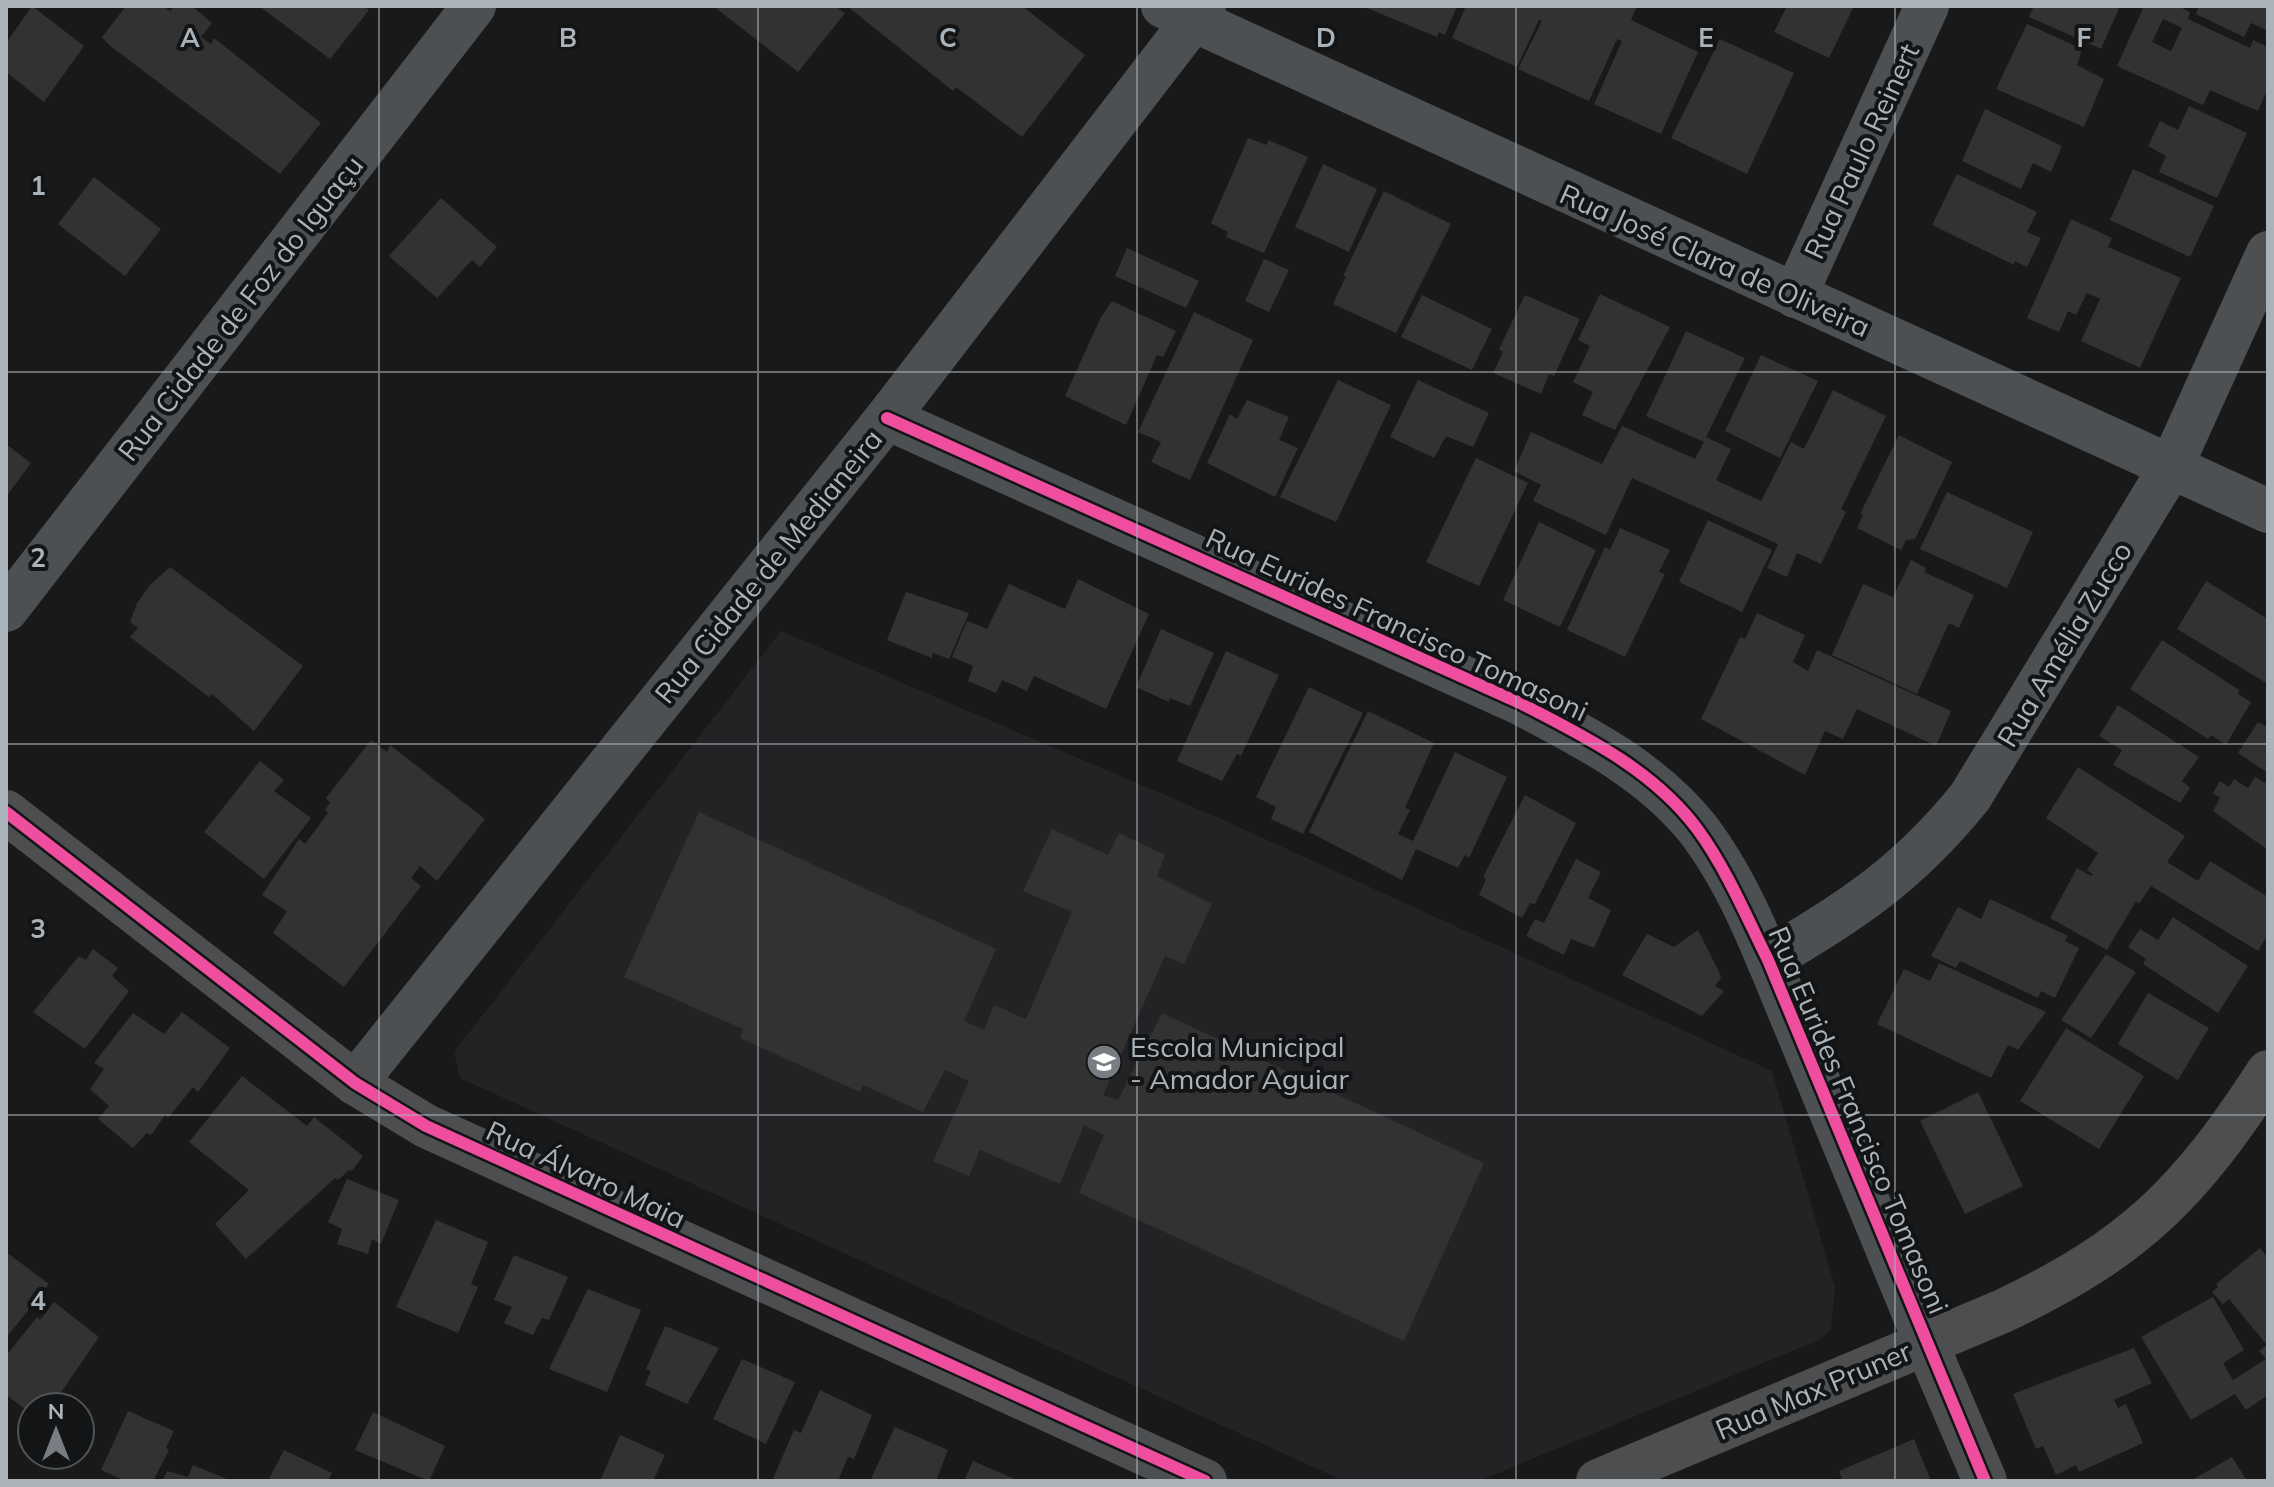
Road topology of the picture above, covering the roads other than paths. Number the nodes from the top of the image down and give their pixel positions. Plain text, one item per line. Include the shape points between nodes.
1 (474, 6) edge
2 (1927, 6) edge
3 (1187, 12) edge
4 (2268, 253) edge
5 (1795, 296) junction
6 (887, 418) junction
7 (2171, 467) junction
8 (2268, 511) edge
9 (6, 610) edge
10 (6, 812) edge
11 (1768, 960) junction
12 (2268, 1072) edge
13 (355, 1083) junction
14 (1926, 1343) junction
15 (1205, 1481) edge
16 (1598, 1481) edge
17 (1985, 1481) edge

1 - 9 street, Rua Cidade de Foz do Iguaçu
2 - 5 street, Rua Paulo Reinert
3 - 5 street, Rua José Clara de Oliveira
3 - 6 street, Rua Cidade de Medianeira
4 - 7 street, Rua Amélia Zucco
5 - 7 street, Rua José Clara de Oliveira
6 - 11 street, Rua Eurides Francisco Tomasoni via 1520,703 1614,753 1655,785 1697,829
6 - 13 street, Rua Cidade de Medianeira
7 - 8 street, Rua José Clara de Oliveira
7 - 11 street, Rua Amélia Zucco via 1970,797 1931,845 1852,910
10 - 13 street, Rua Álvaro Maia
11 - 14 street, Rua Eurides Francisco Tomasoni
12 - 14 street, Rua Max Pruner via 2205,1165 2163,1210 2111,1252 2056,1286
13 - 15 street, Rua Álvaro Maia via 491,1157
14 - 16 street, Rua Max Pruner
14 - 17 street, Rua Eurides Francisco Tomasoni

